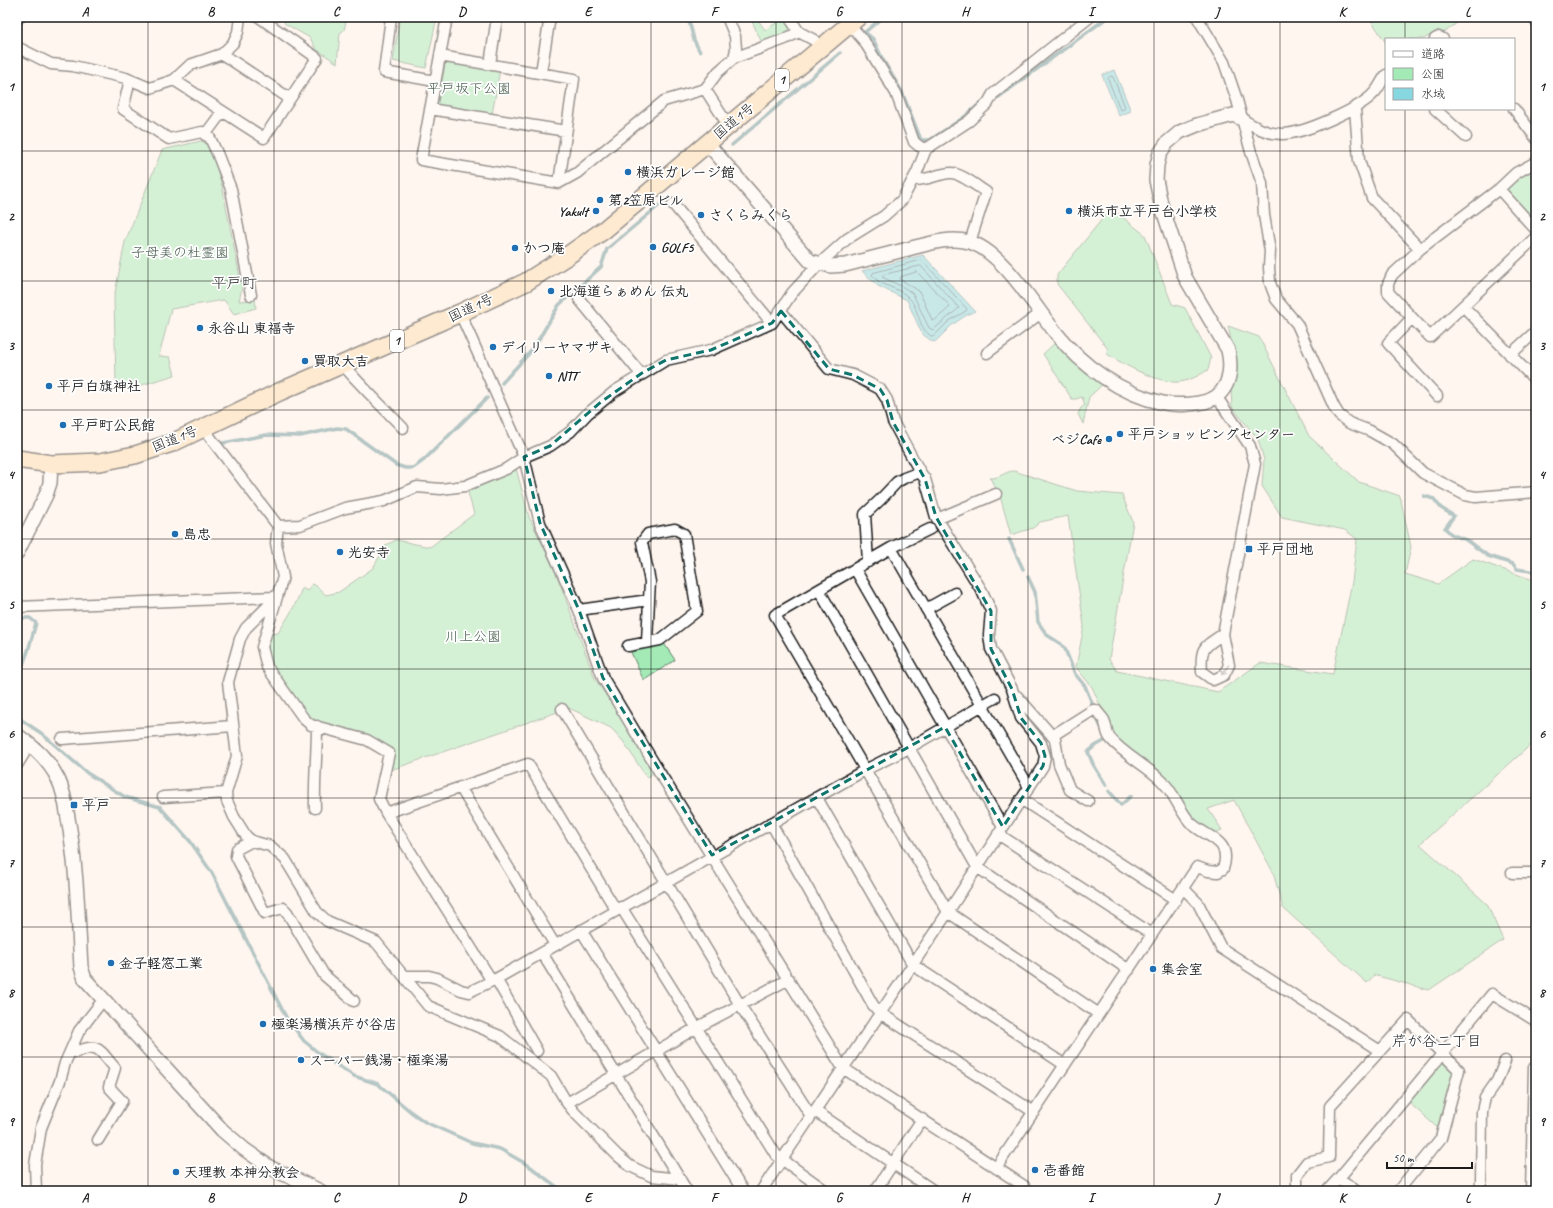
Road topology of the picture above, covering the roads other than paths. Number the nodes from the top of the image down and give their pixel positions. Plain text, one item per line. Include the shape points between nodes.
1 (20, 17) edge
2 (240, 17) edge
3 (259, 17) edge
4 (392, 17) edge
5 (447, 17) edge
6 (497, 17) edge
7 (550, 17) edge
8 (727, 17) edge
9 (789, 17) edge
10 (1090, 17) edge
11 (1197, 17) edge
12 (1533, 17) edge
13 (17, 19) edge
14 (854, 20) edge
15 (1536, 22) edge
16 (800, 32) junction
17 (17, 47) edge
18 (821, 48) junction
19 (222, 54) junction
20 (440, 56) junction
21 (734, 58) junction
22 (490, 64) junction
23 (541, 72) junction
24 (1385, 76) edge
25 (130, 80) junction
26 (174, 80) junction
27 (435, 81) junction
28 (705, 89) junction
29 (289, 98) junction
30 (1355, 108) junction
31 (430, 109) junction
32 (1436, 110) edge
33 (1515, 110) edge
34 (222, 112) junction
35 (1242, 119) junction
36 (728, 125) junction
37 (566, 131) junction
38 (205, 135) junction
39 (1466, 137) dead end
40 (1536, 138) edge
41 (707, 143) junction
42 (926, 149) junction
43 (1536, 162) edge
44 (913, 180) junction
45 (559, 183) junction
46 (1499, 189) junction
47 (672, 204) dead end
48 (1536, 230) edge
49 (1536, 237) edge
50 (970, 242) junction
51 (1420, 249) junction
52 (820, 264) junction
53 (251, 295) dead end
54 (579, 299) dead end
55 (1463, 306) junction
56 (781, 311) junction
57 (460, 313) junction
58 (1041, 313) junction
59 (1412, 318) junction
60 (772, 323) junction
61 (1536, 331) edge
62 (987, 353) dead end
63 (1510, 355) junction
64 (343, 365) junction
65 (641, 374) junction
66 (1536, 382) edge
67 (1216, 396) junction
68 (1437, 396) dead end
69 (203, 428) junction
70 (403, 428) dead end
71 (524, 457) junction
72 (17, 459) edge
73 (51, 464) junction
74 (920, 472) junction
75 (1536, 492) edge
76 (996, 494) dead end
77 (937, 519) junction
78 (278, 526) junction
79 (930, 529) dead end
80 (891, 548) junction
81 (17, 553) edge
82 (868, 562) junction
83 (855, 569) junction
84 (819, 590) junction
85 (955, 593) dead end
86 (277, 597) junction
87 (650, 600) junction
88 (17, 607) edge
89 (926, 609) junction
90 (579, 610) junction
91 (1223, 634) dead end
92 (647, 642) junction
93 (628, 646) dead end
94 (1012, 689) junction
95 (996, 698) dead end
96 (982, 706) junction
97 (562, 710) dead end
98 (233, 726) junction
99 (317, 726) junction
100 (945, 727) junction
101 (17, 735) edge
102 (1052, 736) junction
103 (62, 740) dead end
104 (30, 744) junction
105 (909, 748) junction
106 (17, 765) edge
107 (865, 770) junction
108 (460, 787) junction
109 (1029, 787) junction
110 (226, 793) junction
111 (163, 797) dead end
112 (817, 798) junction
113 (1021, 799) junction
114 (1088, 801) dead end
115 (315, 808) dead end
116 (386, 813) junction
117 (771, 823) junction
118 (1001, 830) junction
119 (252, 841) junction
120 (712, 855) junction
121 (977, 866) junction
122 (1512, 873) dead end
123 (1536, 873) edge
124 (666, 881) junction
125 (1183, 888) junction
126 (1176, 900) junction
127 (619, 909) junction
128 (948, 912) junction
129 (581, 930) junction
130 (1152, 934) junction
131 (555, 945) junction
132 (542, 952) junction
133 (913, 965) junction
134 (1129, 970) junction
135 (404, 976) junction
136 (789, 979) junction
137 (494, 980) junction
138 (103, 1000) junction
139 (354, 1001) dead end
140 (740, 1005) junction
141 (880, 1013) junction
142 (1099, 1014) junction
143 (1536, 1021) edge
144 (696, 1028) junction
145 (70, 1051) junction
146 (657, 1051) junction
147 (1380, 1051) junction
148 (1442, 1053) junction
149 (1505, 1061) dead end
150 (1065, 1065) junction
151 (1534, 1067) dead end
152 (844, 1068) junction
153 (616, 1074) junction
154 (550, 1076) junction
155 (567, 1103) junction
156 (1034, 1112) junction
157 (813, 1114) junction
158 (922, 1120) junction
159 (98, 1140) dead end
160 (782, 1160) junction
161 (893, 1164) junction
162 (996, 1168) junction
163 (1339, 1178) junction
164 (680, 1179) junction
165 (1536, 1190) edge
166 (36, 1191) edge
167 (320, 1191) edge
168 (687, 1191) edge
169 (744, 1191) edge
170 (761, 1191) edge
171 (826, 1191) edge
172 (875, 1191) edge
173 (934, 1191) edge
174 (1024, 1191) edge
175 (1297, 1191) edge
176 (1327, 1191) edge
177 (1356, 1191) edge
178 (1398, 1191) edge
179 (1479, 1191) edge
180 (1532, 1191) edge

1 - 13 street
2 - 19 street via 233,43
3 - 29 street via 317,58
4 - 27 street via 384,72
5 - 20 street
6 - 22 street
7 - 23 street
8 - 21 street via 735,36
9 - 16 street
10 - 42 street via 993,94 988,103 969,121
11 - 35 street via 1224,62
12 - 15 street
14 - 18 highway, 国道1号 / 1
14 - 42 street via 896,93 914,142
16 - 18 street via 814,40
16 - 21 street
17 - 25 street via 51,64 73,66
18 - 36 highway, 国道1号 / 1
19 - 26 street via 190,65
19 - 29 street
20 - 22 street
20 - 27 street
21 - 28 street via 718,72
22 - 23 street
23 - 37 street via 574,79
24 - 30 street via 1374,93
25 - 26 street via 150,88
25 - 38 street via 124,109 169,140 202,132
26 - 34 street
27 - 31 street
28 - 36 street
28 - 45 street via 664,101 577,173
29 - 34 street via 264,138
30 - 35 street via 1310,127 1282,134 1261,130
30 - 51 street via 1359,161 1372,198
31 - 37 street
31 - 45 street via 421,160
32 - 39 street
33 - 40 street
34 - 38 street
35 - 67 street via 1233,115 1180,132 1160,153 1156,180 1161,204 1185,277 1228,350 1230,374
35 - 75 street via 1262,183 1270,251 1270,283 1276,299 1297,324 1339,415 1392,444 1423,473 1465,495 1476,497
36 - 41 highway, 国道1号 / 1
37 - 45 street
38 - 53 street via 210,138 217,153 230,189
41 - 52 street via 810,261
41 - 57 highway, 国道1号 / 1 via 604,230 567,256 526,282
42 - 44 street
43 - 46 street via 1516,173
44 - 50 street via 951,172 986,192
44 - 52 street via 894,209 847,239
46 - 48 street
46 - 51 street
47 - 60 street
49 - 55 street
50 - 52 street via 938,242 845,265
50 - 58 street via 987,250 1002,263
51 - 59 street via 1392,275 1388,284 1388,292
52 - 56 street via 792,293
54 - 65 street
55 - 59 street via 1430,337
55 - 63 street
56 - 60 street
56 - 74 street via 829,369 853,375 880,389 887,400 893,422
57 - 64 highway, 国道1号 / 1
57 - 71 street
58 - 62 street
58 - 67 street via 1071,350 1092,369 1141,396 1172,405 1200,403
59 - 68 street via 1388,343
60 - 65 street via 711,350 666,360
61 - 63 street
63 - 66 street
64 - 69 highway, 国道1号 / 1
64 - 70 street
65 - 71 street via 600,402 570,432 550,446
67 - 91 street via 1250,446 1255,464
69 - 73 highway, 国道1号 / 1 via 172,443 135,455 100,462
69 - 78 street
71 - 78 street via 506,469 465,486 441,489 417,487 384,501 345,508 300,525
71 - 90 street via 540,523
72 - 73 highway, 国道1号 / 1
73 - 81 street via 46,495
74 - 77 street via 925,479
74 - 82 street via 897,482 865,514
76 - 77 street
77 - 94 street via 982,591 991,611 988,635 991,649
78 - 86 street via 276,543 283,577
79 - 80 street
80 - 82 street
80 - 89 street
82 - 83 street
83 - 84 street
83 - 100 street
84 - 105 street
84 - 107 street via 775,615
85 - 89 street
86 - 88 street
86 - 98 street via 246,628 240,639 228,682
86 - 99 street via 262,647 263,657 267,668 304,719
87 - 90 street
87 - 92 street
87 - 92 street via 650,582 642,542 648,534 675,529 684,534 697,611 660,640
89 - 96 street
90 - 120 street via 603,678
92 - 93 street
94 - 102 street
94 - 109 street via 1022,718 1040,743 1045,756 1043,766
95 - 96 street
96 - 100 street
96 - 109 street
97 - 124 street
98 - 103 street
98 - 110 street via 237,756
99 - 115 street
99 - 116 street via 367,740 390,753 379,799
100 - 105 street
100 - 118 street
101 - 104 street
102 - 114 street via 1055,739 1059,764 1070,790
102 - 125 street via 1096,710 1104,721 1109,736 1117,745 1164,782 1189,820 1220,843 1225,855 1222,869 1218,872 1197,867
104 - 106 street
104 - 138 street via 48,762 59,780 64,797 74,860 82,967 85,979
105 - 107 street
105 - 121 street
107 - 112 street
107 - 128 street
108 - 116 street
108 - 127 street via 528,764
108 - 131 street
109 - 113 street
110 - 111 street
110 - 119 street via 234,817
112 - 117 street
112 - 133 street
113 - 118 street
113 - 126 street
116 - 137 street
117 - 120 street
117 - 141 street via 873,1005
118 - 121 street
118 - 130 street
119 - 135 street via 270,846 285,859 317,912 327,921 376,942
119 - 139 street via 237,850 236,856 265,913 283,908 324,975
120 - 124 street
120 - 136 street
121 - 128 street
121 - 134 street
122 - 123 street
124 - 127 street
124 - 140 street
125 - 126 street
125 - 147 street via 1198,903 1221,948
126 - 130 street
127 - 129 street
127 - 144 street
128 - 133 street
128 - 142 street
129 - 131 street
129 - 146 street
130 - 134 street
131 - 132 street
132 - 137 street
132 - 153 street
133 - 141 street
133 - 150 street
134 - 142 street
135 - 137 street via 437,978 469,992
135 - 154 street via 428,1006 500,1036
136 - 140 street
136 - 152 street
137 - 154 street
138 - 145 street via 80,1031
138 - 167 street via 222,1130 271,1168
140 - 144 street
140 - 157 street
141 - 152 street
141 - 156 street
142 - 150 street
143 - 148 street via 1492,994
144 - 146 street
144 - 160 street via 776,1155
145 - 159 street via 76,1052 89,1047 99,1049 115,1068 109,1087 122,1101
145 - 166 street via 41,1128 35,1165
146 - 153 street
146 - 169 street
147 - 148 street via 1408,1020
147 - 175 street via 1330,1106 1329,1157 1307,1162 1297,1175
148 - 163 street
148 - 178 street via 1459,1070 1441,1138
149 - 179 street via 1497,1081 1485,1098 1482,1111
150 - 156 street
151 - 180 street
152 - 157 street
152 - 158 street
153 - 155 street
153 - 164 street
154 - 155 street
155 - 164 street via 630,1166 651,1176
156 - 162 street
157 - 160 street
157 - 161 street
158 - 161 street
158 - 162 street
160 - 170 street
160 - 171 street
161 - 172 street
161 - 173 street
162 - 174 street via 1024,1186
163 - 176 street
163 - 177 street
164 - 168 street
165 - 180 street

